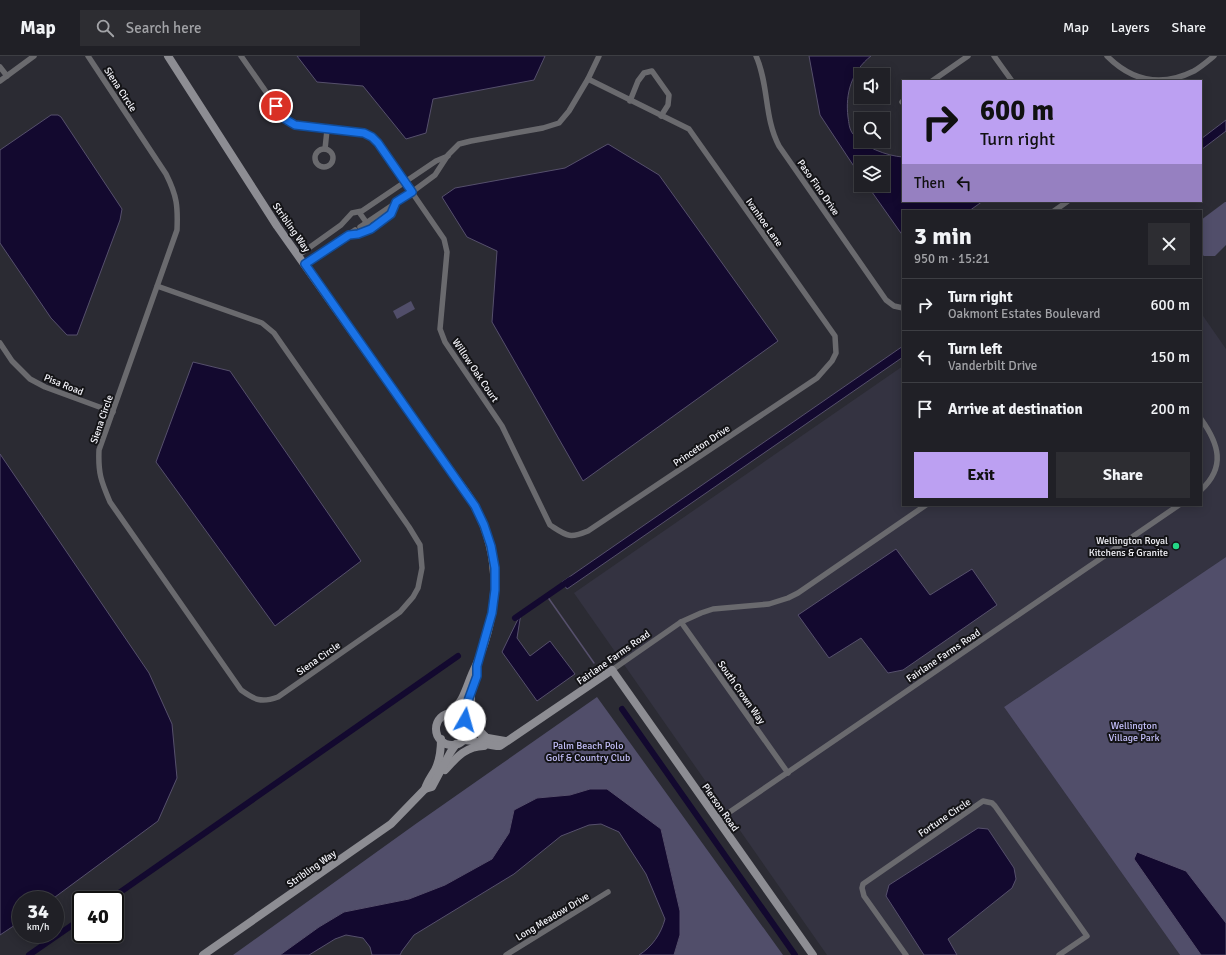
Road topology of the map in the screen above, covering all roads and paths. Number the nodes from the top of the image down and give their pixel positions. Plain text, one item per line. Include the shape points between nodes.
1 (34, 56) edge
2 (88, 56) edge
3 (168, 56) edge
4 (241, 56) edge
5 (599, 56) edge
6 (756, 56) edge
7 (968, 56) edge
8 (994, 56) edge
9 (1107, 56) edge
10 (1214, 56) edge
11 (0, 67) edge
12 (7, 76) junction
13 (588, 79) junction
14 (933, 80) edge
15 (1011, 80) edge
16 (0, 81) edge
17 (630, 100) junction
18 (661, 116) junction
19 (327, 130) junction
20 (325, 149) dead end
21 (448, 156) junction
22 (406, 183) junction
23 (412, 192) junction
24 (396, 202) junction
25 (1067, 202) edge
26 (1055, 210) edge
27 (359, 212) junction
28 (366, 222) junction
29 (371, 229) junction
30 (349, 235) junction
31 (299, 255) junction
32 (305, 264) junction
33 (157, 286) junction
34 (902, 308) edge
35 (0, 343) edge
36 (836, 353) joint
37 (113, 412) junction
38 (1202, 420) edge
39 (1202, 489) edge
40 (925, 506) edge
41 (1178, 506) edge
42 (566, 535) joint
43 (682, 622) junction
44 (477, 666) junction
45 (612, 670) junction
46 (471, 693) junction
47 (450, 713) junction
48 (467, 724) junction
49 (441, 739) junction
50 (460, 742) junction
51 (488, 742) junction
52 (788, 773) junction
53 (434, 783) junction
54 (425, 789) junction
55 (718, 820) junction
56 (608, 892) dead end
57 (203, 955) edge
58 (506, 955) edge
59 (813, 955) edge
60 (906, 955) edge
61 (1059, 955) edge

1 - 12 street
2 - 33 street, Siena Circle via 174,190 178,210 176,230
3 - 31 street, Stribling Way via 277,226
4 - 19 street, Willow Oak Court via 285,119 295,125
5 - 13 street
6 - 34 street, Paso Fino Drive via 764,82 771,127 779,146 886,300
7 - 14 street
8 - 15 street
9 - 10 street via 1136,76 1156,80 1177,78 1196,70
11 - 12 street
12 - 16 street
13 - 17 street, Ivanhoe Lane
13 - 21 street via 559,123 471,140 459,144
17 - 18 street, Ivanhoe Lane
17 - 18 street via 644,72 652,71 669,95 668,105
18 - 36 street, Ivanhoe Lane via 689,129 835,336
19 - 20 street
19 - 22 street, Willow Oak Court via 364,133 372,137
21 - 22 street via 436,161
21 - 23 street via 435,175
22 - 23 street, Willow Oak Court
22 - 27 street
23 - 24 street
23 - 42 street, Willow Oak Court via 444,239 447,252 440,329 445,342 502,426 550,525
24 - 28 street
24 - 29 street via 391,214
25 - 26 street
27 - 28 street
27 - 31 street via 352,213 341,225
28 - 29 street
28 - 30 street
29 - 30 street
30 - 32 street
31 - 32 street, Stribling Way
32 - 44 street, Stribling Way via 475,506 484,525 495,568 495,590 492,613
33 - 37 street, Siena Circle
33 - 37 street, Siena Circle via 262,323 274,333 420,545 422,568 413,598 400,612 278,696 268,700 253,699 241,690 110,502 102,485 99,468 100,450
35 - 37 street, Pisa Road via 12,361 30,379
36 - 42 street, Princeton Drive via 832,361 810,383 588,531 577,536
38 - 39 street via 1216,440 1220,457 1216,474
40 - 43 street, Fairlane Farms Road via 788,598 769,604 713,609
41 - 52 street, Fairlane Farms Road
43 - 45 street, Fairlane Farms Road
43 - 52 street, South Crown Way
44 - 46 street, Stribling Way via 477,676
44 - 47 street, Stribling Way via 463,698
45 - 51 street, Fairlane Farms Road via 510,740
45 - 55 street, Pierson Road
46 - 48 street, Stribling Way via 465,709
46 - 51 street via 473,720
47 - 48 street via 458,714
47 - 49 street via 437,725
48 - 50 street via 466,736
48 - 51 street, Fairlane Farms Road via 477,736
49 - 50 street via 447,743
49 - 54 street, Stribling Way via 441,753
50 - 51 street, Fairlane Farms Road
50 - 53 street, Stribling Way via 450,753
51 - 53 street via 460,753
52 - 55 street, Fairlane Farms Road
53 - 54 street, Stribling Way via 432,787
54 - 57 street, Stribling Way via 391,824
55 - 59 street, Pierson Road
56 - 58 street, Long Meadow Drive
60 - 61 street, Fortune Circle via 864,896 863,884 988,801 995,806 1087,936

